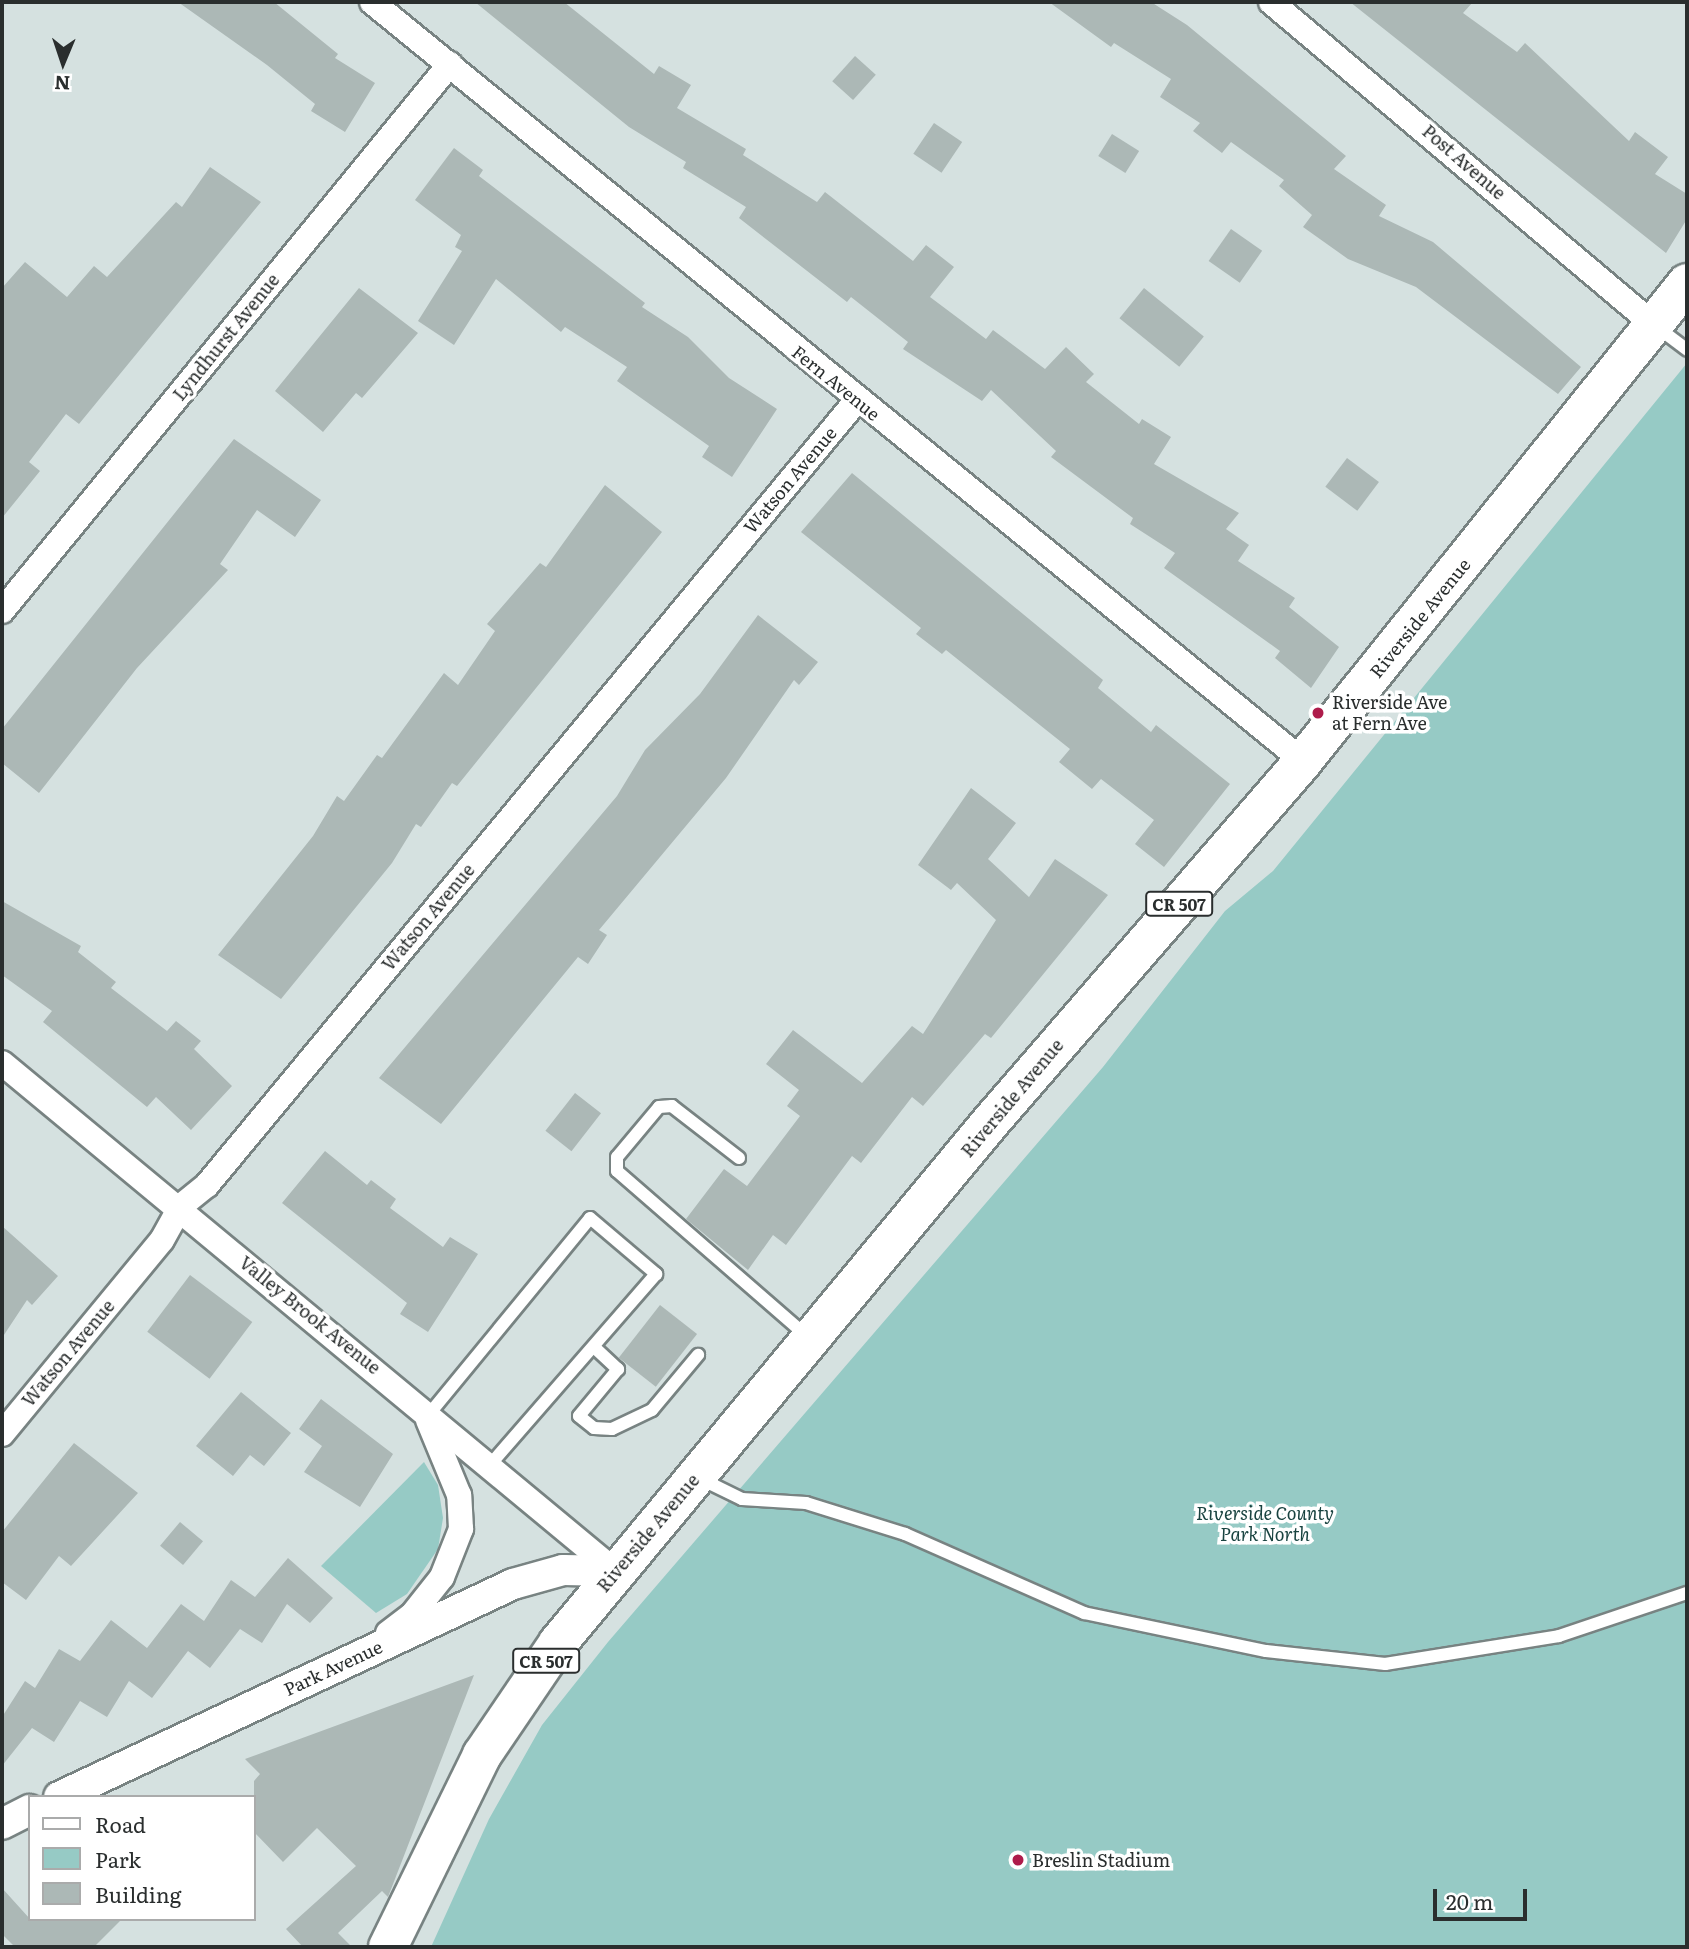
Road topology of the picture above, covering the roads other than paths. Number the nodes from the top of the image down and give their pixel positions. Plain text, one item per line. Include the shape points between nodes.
1 (372, 2) edge
2 (1271, 2) edge
3 (450, 64) junction
4 (1687, 283) edge
5 (1654, 325) junction
6 (1687, 350) edge
7 (857, 400) junction
8 (2, 611) edge
9 (1303, 761) junction
10 (2, 1062) edge
11 (740, 1158) dead end
12 (181, 1206) junction
13 (811, 1339) junction
14 (594, 1348) junction
15 (698, 1355) dead end
16 (424, 1409) junction
17 (2, 1434) edge
18 (491, 1464) junction
19 (695, 1476) junction
20 (615, 1571) junction
21 (1687, 1593) edge
22 (351, 1660) junction
23 (63, 1795) edge
24 (28, 1811) edge
25 (2, 1824) edge
26 (388, 1947) edge

1 - 3 street, Fern Avenue
2 - 5 street, Post Avenue
3 - 7 street, Fern Avenue
3 - 8 street, Lyndhurst Avenue
4 - 5 main road, Riverside Avenue / CR 507
5 - 6 lane
5 - 9 main road, Riverside Avenue / CR 507
7 - 9 street, Fern Avenue
7 - 12 street, Watson Avenue via 207,1185
9 - 13 main road, Riverside Avenue / CR 507
10 - 12 street, Valley Brook Avenue
11 - 13 lane via 672,1106 659,1107 617,1157 617,1171
12 - 16 street, Valley Brook Avenue
12 - 17 street, Watson Avenue via 162,1240
13 - 19 main road, Riverside Avenue / CR 507
14 - 15 lane via 618,1369 579,1416 594,1428 612,1429 652,1410
14 - 16 lane via 656,1274 590,1218
14 - 18 lane
16 - 18 street, Valley Brook Avenue
16 - 22 street via 444,1446 459,1495 457,1545 412,1615
18 - 20 street, Valley Brook Avenue
19 - 20 main road, Riverside Avenue / CR 507
19 - 21 lane via 742,1499 806,1503 905,1534 1084,1613 1266,1651 1385,1664 1559,1636
20 - 22 street, Park Avenue via 563,1570 513,1584
20 - 26 main road, Riverside Avenue / CR 507 via 482,1755
22 - 23 street, Park Avenue
24 - 25 street

